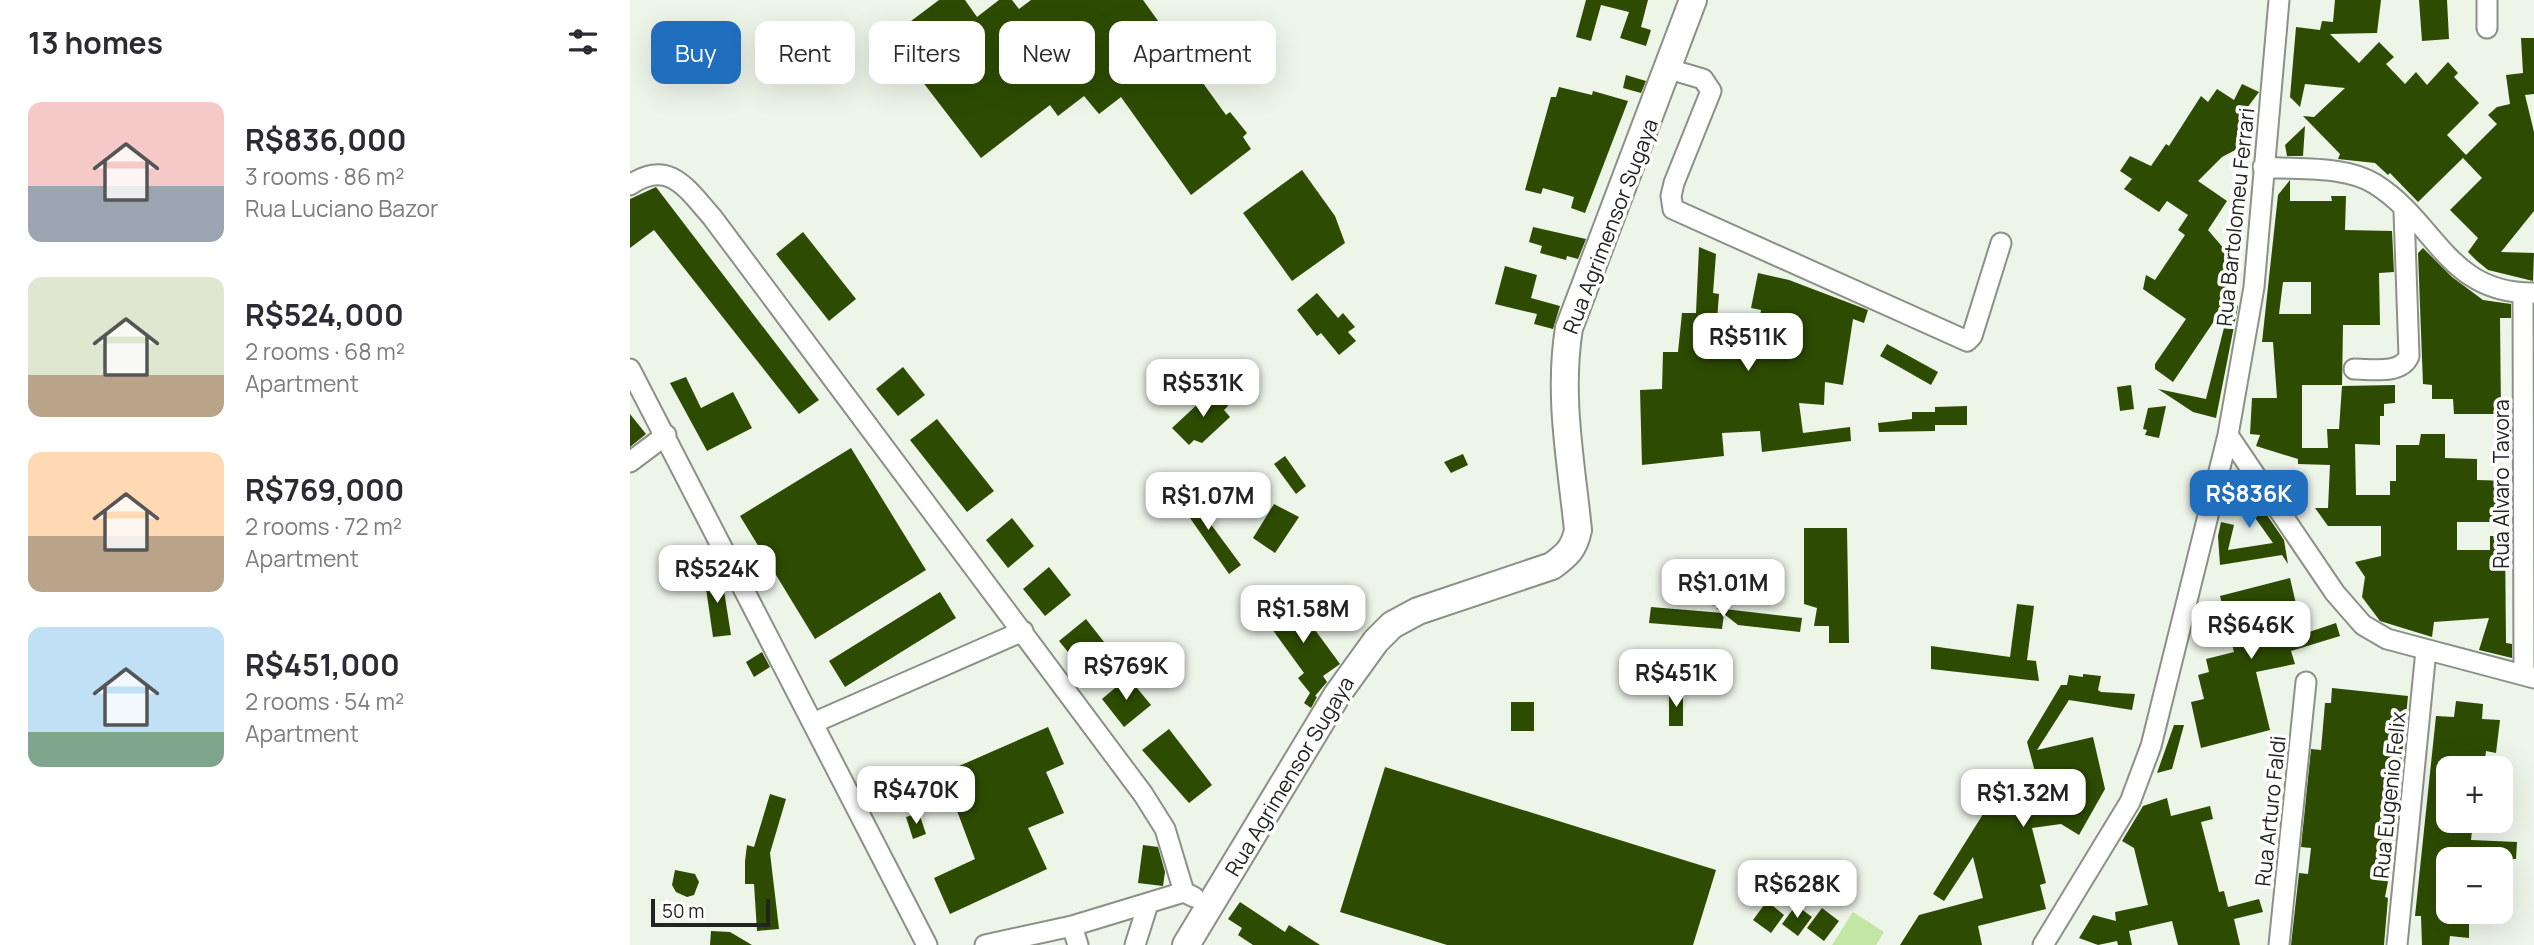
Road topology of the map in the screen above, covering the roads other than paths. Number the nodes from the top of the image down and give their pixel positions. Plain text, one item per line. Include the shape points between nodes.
1 (1693, 0) edge
2 (2279, 0) edge
3 (2487, 0) edge
4 (2487, 28) dead end
5 (1670, 69) junction
6 (2263, 167) junction
7 (630, 185) edge
8 (2404, 211) junction
9 (2001, 243) dead end
10 (2529, 293) edge
11 (630, 369) edge
12 (2354, 369) dead end
13 (666, 435) junction
14 (2228, 435) junction
15 (630, 462) edge
16 (1023, 631) junction
17 (2426, 650) junction
18 (2529, 676) edge
19 (2306, 682) dead end
20 (813, 723) junction
21 (1197, 899) junction
22 (1148, 904) junction
23 (1072, 926) junction
24 (927, 945) edge
25 (985, 945) edge
26 (1078, 945) edge
27 (1135, 945) edge
28 (1186, 945) edge
29 (2043, 945) edge
30 (2279, 945) edge
31 (2397, 945) edge

1 - 5 main road, Rua Agrimensor Sugaya
2 - 6 street, Rua Bartolomeu Ferrari
3 - 4 street
5 - 9 street via 1703,79 1711,91 1674,183 1673,209 1967,341
5 - 21 main road, Rua Agrimensor Sugaya via 1569,328 1563,404 1578,530 1569,554 1552,566 1418,611 1392,625 1376,641
6 - 8 street via 2358,176 2376,184
6 - 14 street, Rua Bartolomeu Ferrari via 2254,287
7 - 16 street via 643,176 665,173 683,184
8 - 10 street via 2482,285 2501,292
8 - 12 street via 2409,356 2393,369
10 - 18 street, Rua Alvaro Tavora
11 - 13 street
13 - 15 street
13 - 20 street
14 - 17 street via 2346,608 2387,639
14 - 29 street, Rua Bartolomeu Ferrari via 2141,776 2130,802
16 - 20 street
16 - 21 street via 1143,794
17 - 18 street
17 - 31 street, Rua Eugenio Felix
19 - 30 street, Rua Arturo Faldi
20 - 24 street
21 - 22 street
21 - 28 main road, Rua Agrimensor Sugaya
22 - 23 street
22 - 27 street
23 - 25 street
23 - 26 street

